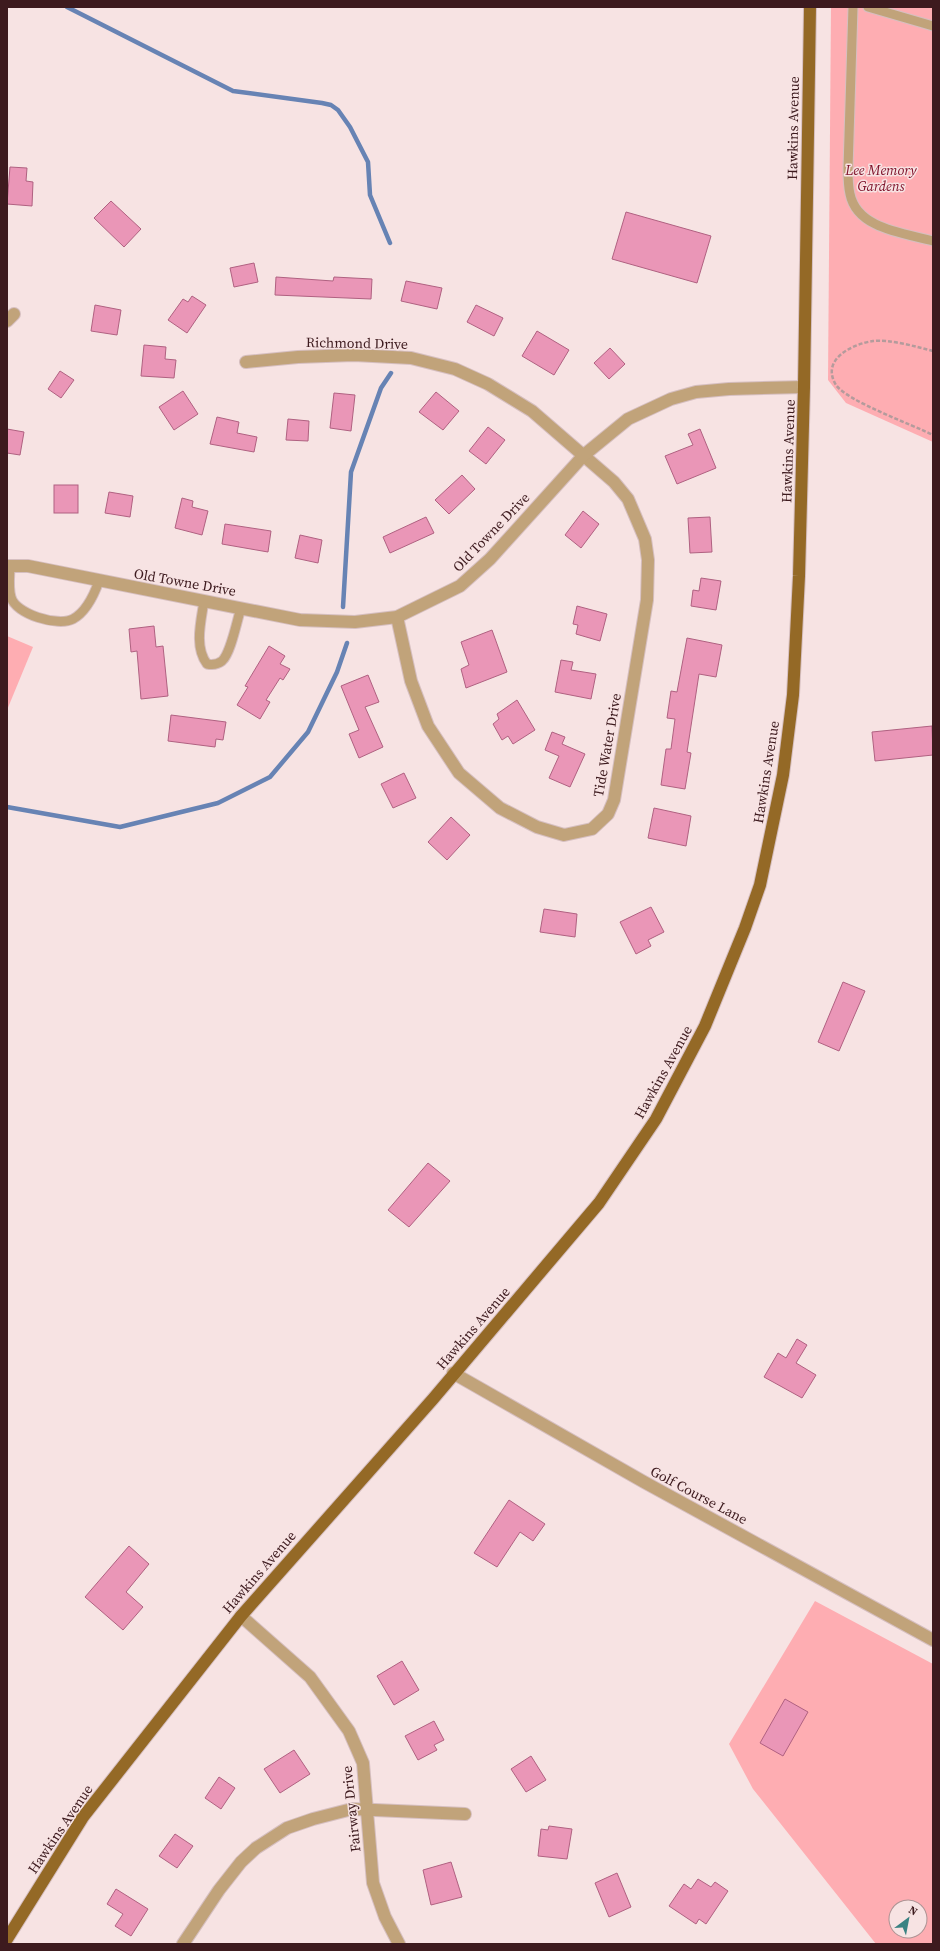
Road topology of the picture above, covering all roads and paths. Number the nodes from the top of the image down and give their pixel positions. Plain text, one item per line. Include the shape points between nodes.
1 (810, 7) edge
2 (853, 7) edge
3 (868, 7) edge
4 (933, 26) edge
5 (933, 241) edge
6 (933, 351) edge
7 (246, 362) dead end
8 (804, 387) junction
9 (933, 434) edge
10 (584, 455) junction
11 (8, 566) edge
12 (98, 581) junction
13 (204, 601) junction
14 (241, 608) junction
15 (397, 617) junction
16 (453, 1373) junction
17 (240, 1616) junction
18 (933, 1640) edge
19 (368, 1810) junction
20 (465, 1814) dead end
21 (7, 1939) edge
22 (184, 1944) edge
23 (399, 1944) edge

1 - 8 main road, Hawkins Avenue
2 - 5 lane via 848,169 850,194 858,211 878,226
3 - 4 lane
6 - 9 path via 874,341 850,348 840,354 834,360 832,374 836,385 849,396
7 - 10 street, Richmond Drive via 354,355 411,358 455,369 488,384 532,411
8 - 10 street, Old Towne Drive via 729,389 696,392 671,399 628,419
8 - 16 main road, Hawkins Avenue via 800,568 793,695 783,775 773,828 760,885 745,928 705,1026 656,1119 599,1203
10 - 15 street, Old Towne Drive via 490,559 460,586
10 - 15 street, Tide Water Drive via 614,482 628,499 645,539 648,560 647,600 614,800 608,814 592,829 564,835 537,827 500,808 458,773 428,726 411,681
11 - 12 street, Old Towne Drive via 28,566
11 - 12 lane via 11,598 19,608 34,616 59,622 73,619 84,610
12 - 13 street, Old Towne Drive
13 - 14 street, Old Towne Drive
13 - 14 lane via 199,632 201,652 207,664 214,665 222,661
14 - 15 street, Old Towne Drive via 300,620 355,622
16 - 17 main road, Hawkins Avenue
16 - 18 street, Golf Course Lane via 644,1482
17 - 19 street, Fairway Drive via 310,1677 349,1731 363,1763
17 - 21 main road, Hawkins Avenue via 83,1817
19 - 20 street
19 - 22 street via 352,1809 312,1819 287,1828 256,1848 241,1862 219,1890
19 - 23 street, Fairway Drive via 373,1883 385,1917

